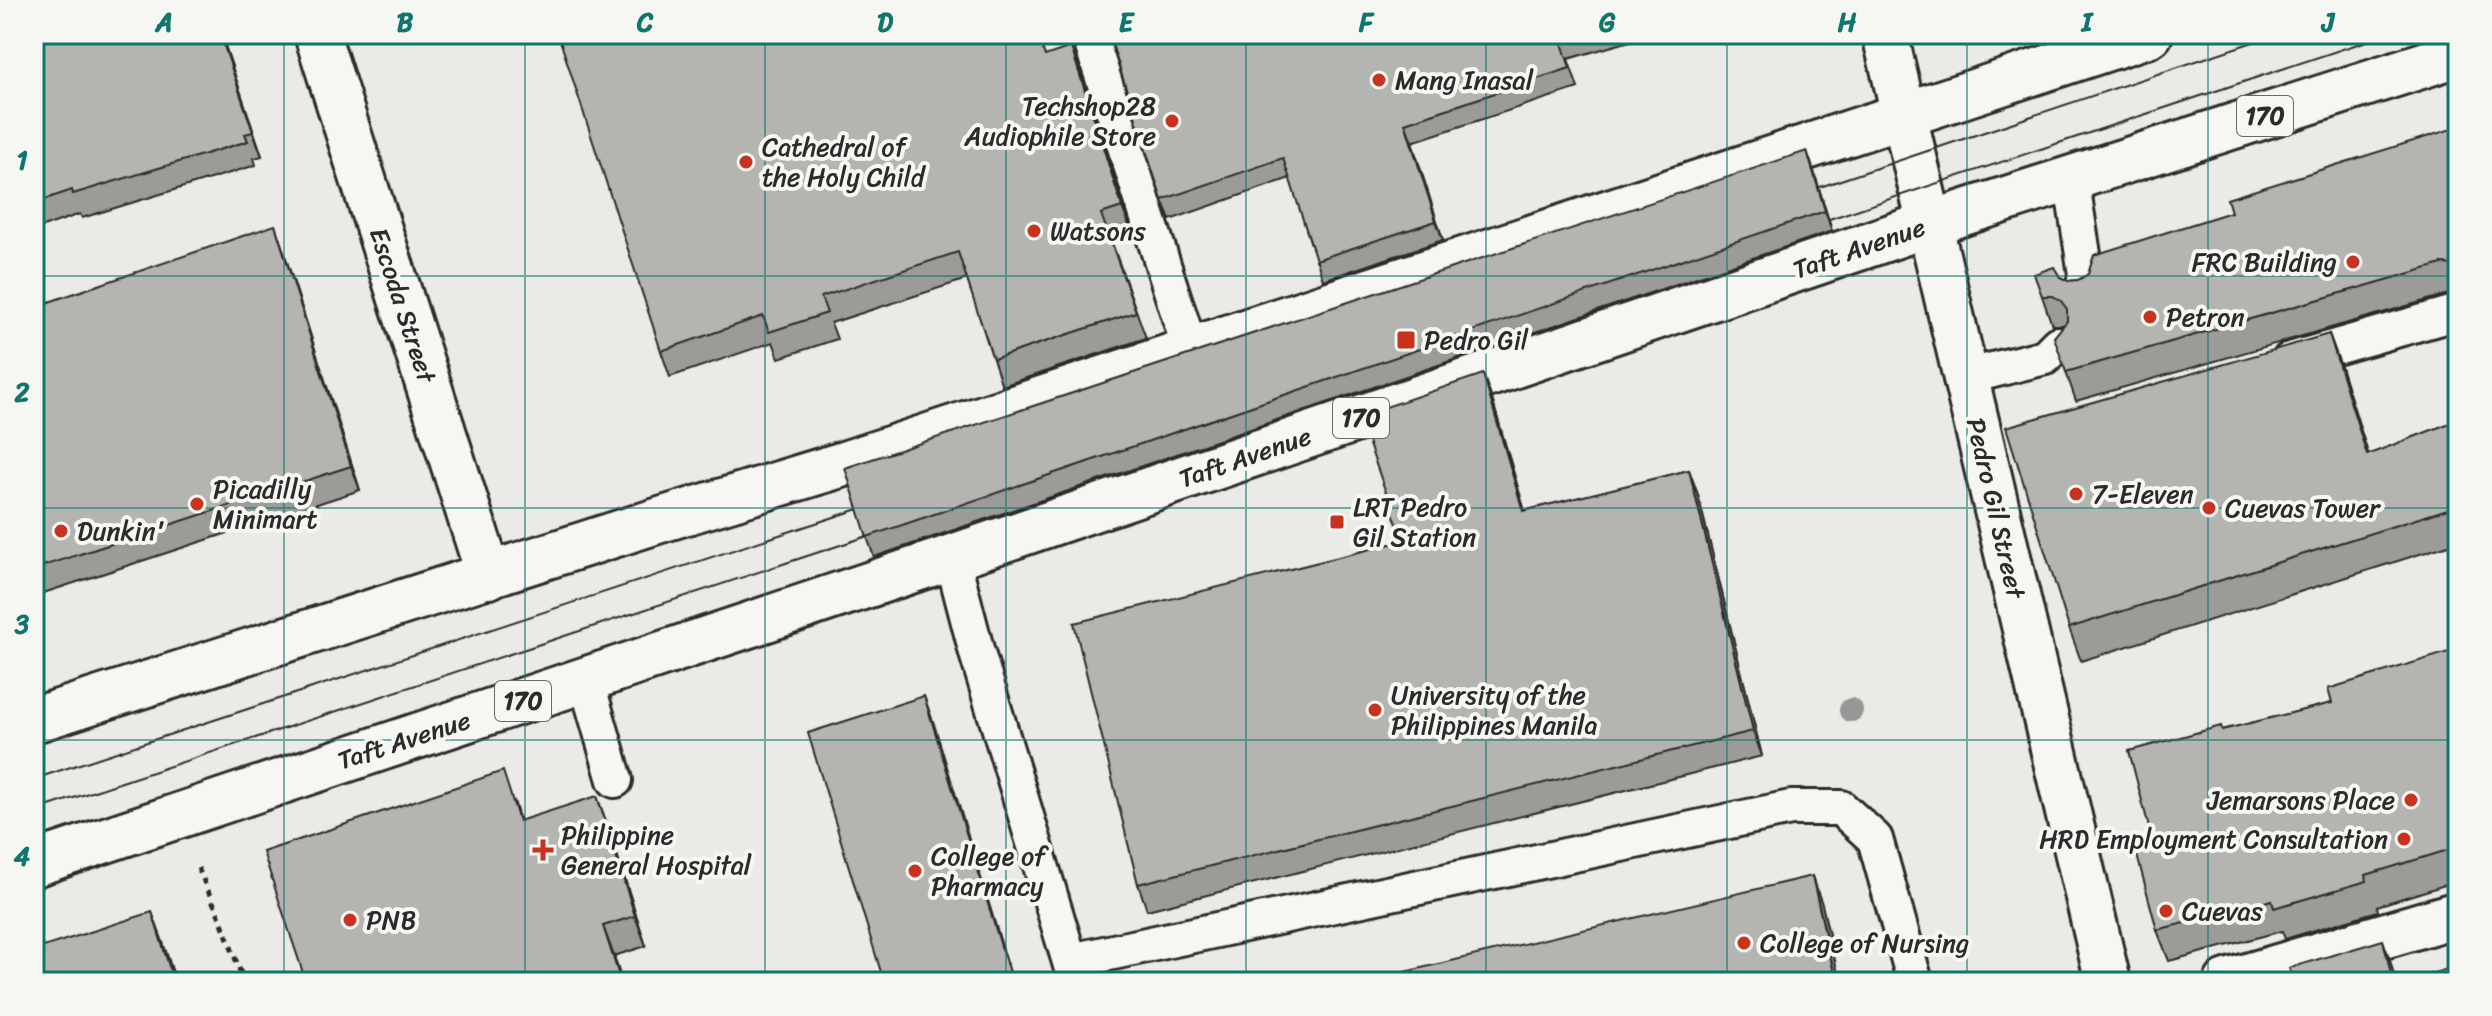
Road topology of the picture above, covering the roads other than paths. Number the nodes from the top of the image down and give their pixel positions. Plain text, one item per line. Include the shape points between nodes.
1 (317, 34) edge
2 (1089, 34) edge
3 (1885, 34) edge
4 (2150, 34) edge
5 (2458, 54) edge
6 (1904, 114) junction
7 (2071, 177) junction
8 (1929, 224) junction
9 (2083, 290) edge
10 (2458, 312) edge
11 (2058, 344) edge
12 (1190, 349) junction
13 (2258, 369) edge
14 (1965, 377) junction
15 (952, 557) junction
16 (489, 576) junction
17 (586, 680) junction
18 (34, 720) edge
19 (615, 780) dead end
20 (34, 864) edge
21 (2458, 914) edge
22 (1074, 972) edge
23 (1915, 982) edge
24 (2108, 982) edge
25 (2227, 982) edge

1 - 16 main road, Escoda Street
2 - 12 lane
3 - 6 main road, Pedro Gil Street
4 - 6 main road
5 - 7 main road, Taft Avenue / 170
6 - 8 main road, Pedro Gil Street
6 - 12 main road
7 - 8 main road, Taft Avenue / 170
7 - 9 lane via 2086,274
8 - 14 main road, Pedro Gil Street
8 - 15 main road, Taft Avenue / 170
10 - 13 lane
11 - 14 lane via 2045,357
12 - 16 main road
14 - 24 main road, Pedro Gil Street via 1997,445
15 - 17 main road, Taft Avenue / 170
15 - 22 lane
16 - 18 main road
17 - 19 lane
17 - 20 main road, Taft Avenue / 170
21 - 25 main road
22 - 23 lane via 1791,808 1841,808 1875,839

